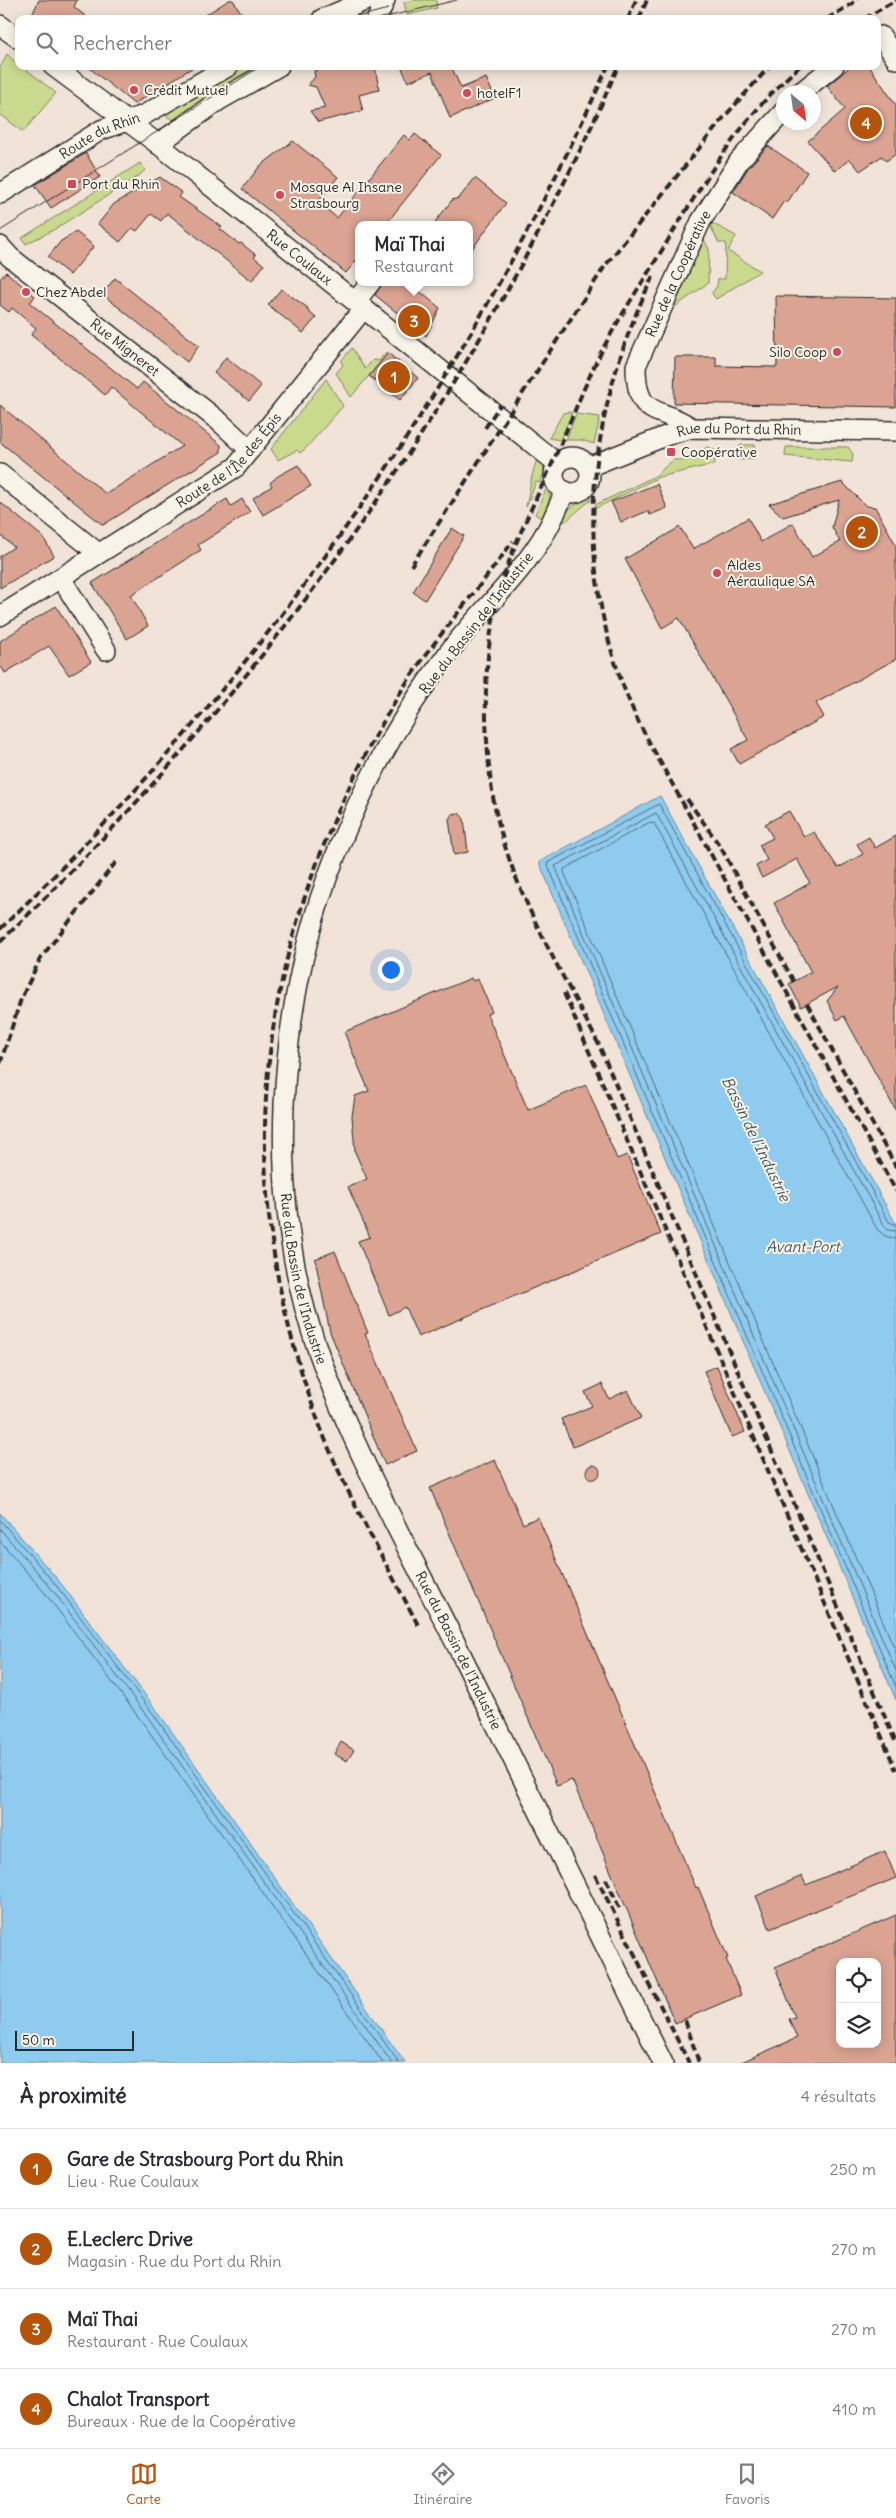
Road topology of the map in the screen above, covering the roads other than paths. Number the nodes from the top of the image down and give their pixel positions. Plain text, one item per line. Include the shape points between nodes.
1 (367, 0) edge
2 (385, 0) edge
3 (331, 15) edge
4 (379, 15) edge
5 (0, 25) edge
6 (885, 35) edge
7 (15, 36) edge
8 (896, 58) edge
9 (58, 70) edge
10 (222, 70) edge
11 (272, 70) edge
12 (829, 70) edge
13 (810, 85) edge
14 (776, 120) edge
15 (124, 121) junction
16 (158, 144) junction
17 (0, 194) edge
18 (0, 247) edge
19 (369, 286) edge
20 (360, 304) junction
21 (692, 428) junction
22 (896, 431) edge
23 (250, 450) junction
24 (558, 464) junction
25 (588, 467) junction
26 (0, 474) edge
27 (565, 491) junction
28 (98, 553) junction
29 (61, 578) junction
30 (0, 616) edge
31 (106, 650) dead end
32 (663, 2063) edge

1 - 3 street
2 - 4 street
5 - 7 street
6 - 8 street
9 - 15 street, Rue Coulaux
10 - 15 street, Route du Rhin via 144,115
11 - 16 street via 218,101
12 - 13 street
14 - 21 street, Rue de la Coopérative via 739,161 700,221 636,366 636,386 651,410
15 - 16 street, Rue Coulaux
15 - 17 street, Route du Rhin via 101,130
16 - 20 street, Rue Coulaux
18 - 23 street, Rue Migneret via 220,422
19 - 20 street, Route de l'Île des Épis
20 - 23 street, Route de l'Île des Épis
20 - 24 street, Rue Coulaux
21 - 22 street, Rue du Port du Rhin
21 - 25 street, Rue du Port du Rhin
23 - 28 street, Route de l'Île des Épis via 236,467
24 - 25 street via 564,458 574,457 584,461
24 - 27 street via 554,471 555,482
25 - 27 street via 590,478 582,489
26 - 28 street
27 - 32 street, Rue du Bassin de l'Industrie via 547,530 499,594 451,649 395,731 371,774 333,861 309,938 290,1039 284,1136 285,1180 289,1226 304,1303 333,1390
28 - 29 street, Route de l'Île des Épis
29 - 30 street, Route de l'Île des Épis
29 - 31 street

